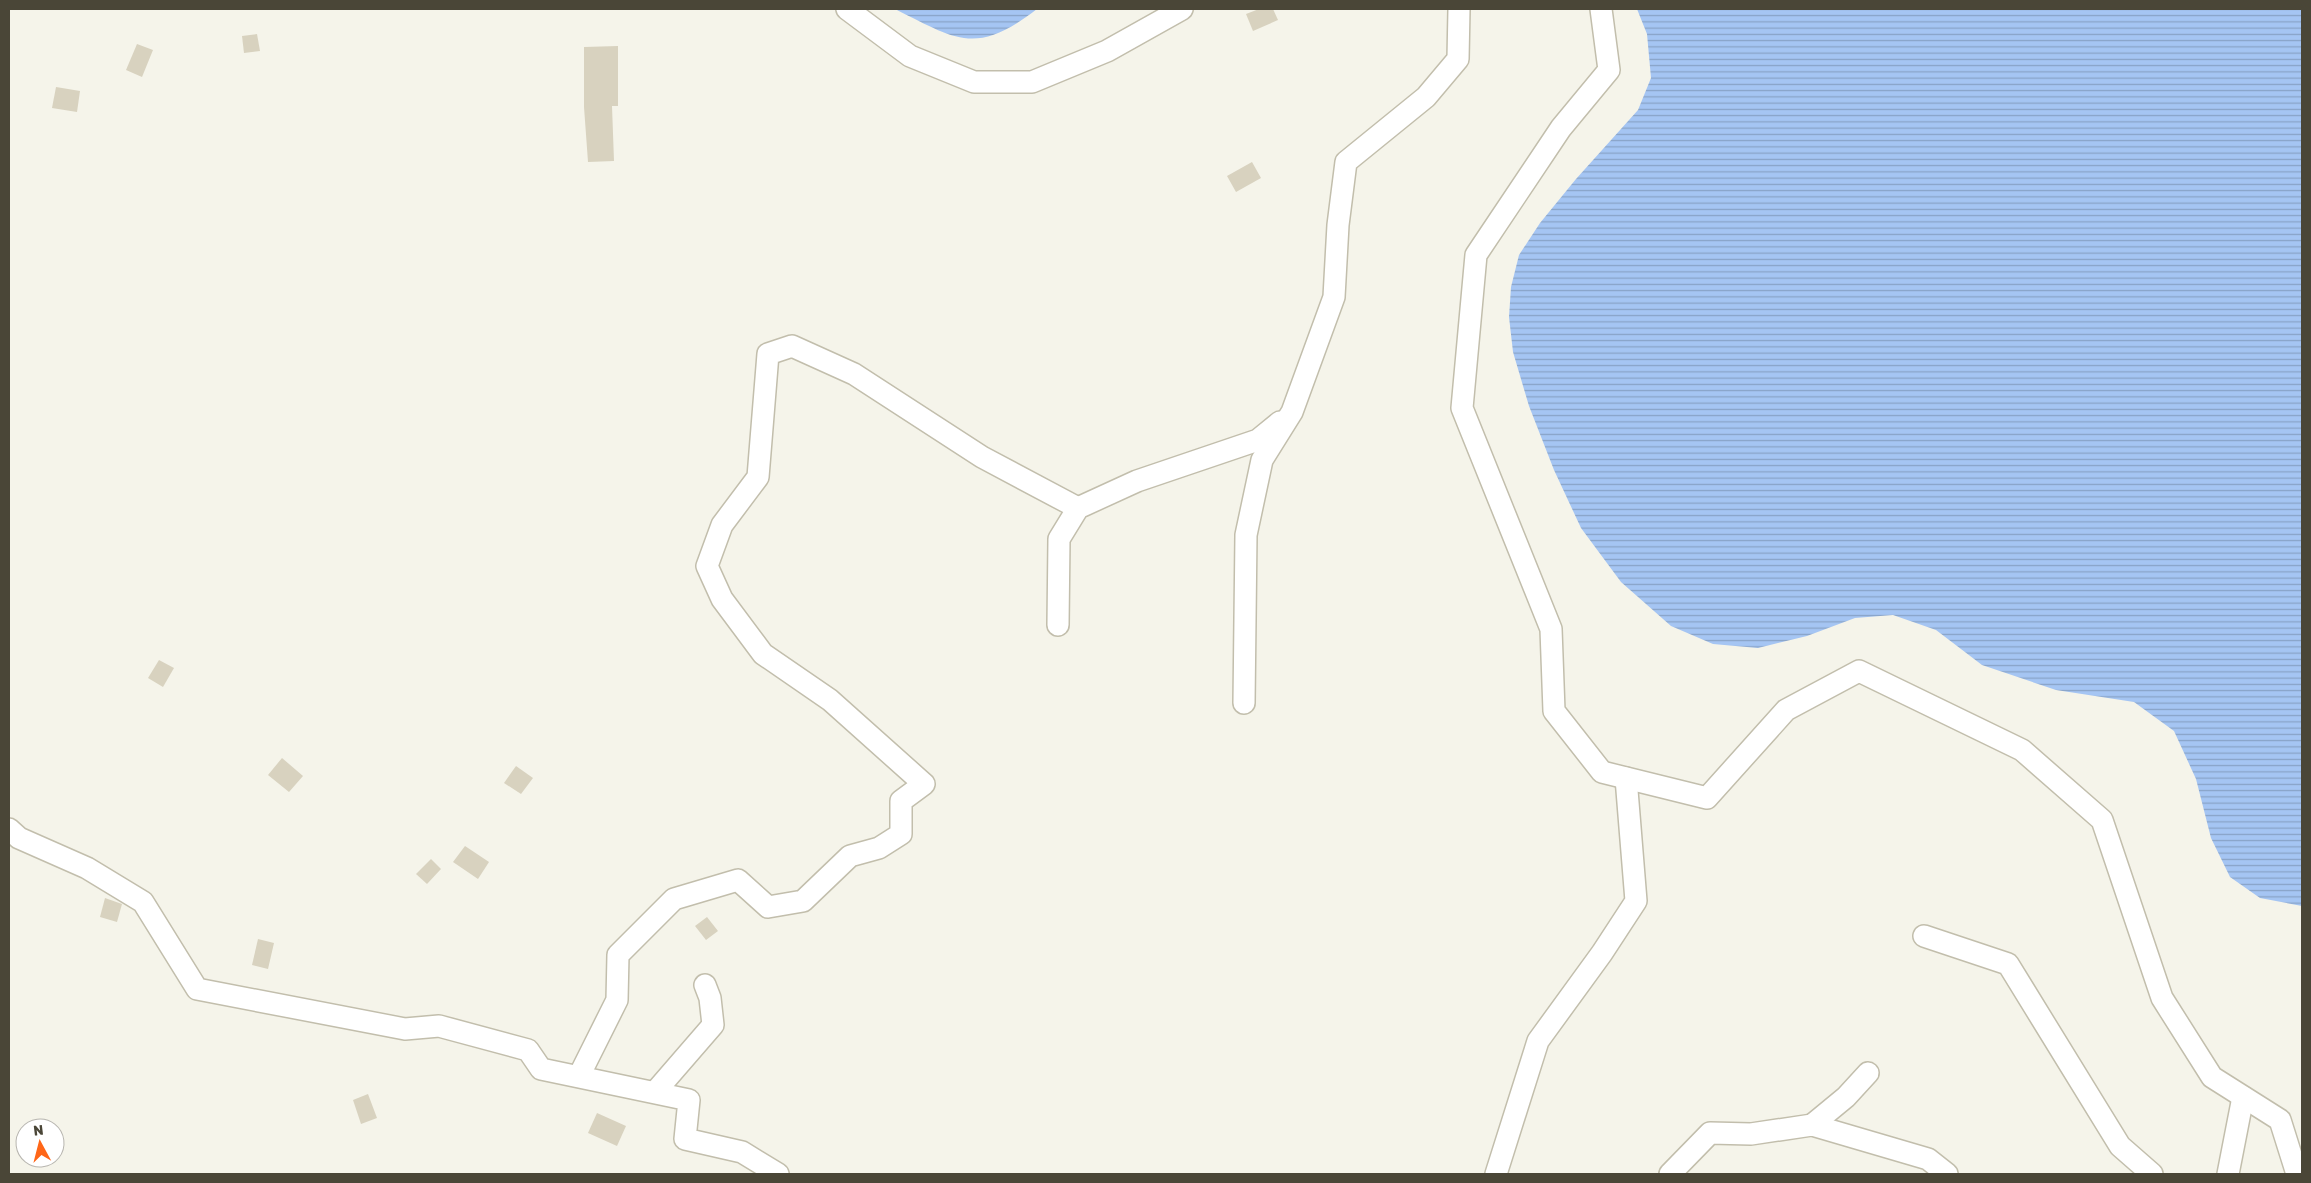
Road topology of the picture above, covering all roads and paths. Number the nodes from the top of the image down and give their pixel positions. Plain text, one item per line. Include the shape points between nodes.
1 (847, 9) edge
2 (1182, 9) edge
3 (1459, 9) edge
4 (1601, 9) edge
5 (1292, 412) junction
6 (1078, 508) junction
7 (1058, 625) dead end
8 (1244, 703) dead end
9 (1626, 778) junction
10 (9, 829) edge
11 (1924, 936) dead end
12 (705, 985) dead end
13 (1868, 1073) dead end
14 (578, 1076) junction
15 (655, 1092) junction
16 (2243, 1097) junction
17 (1812, 1126) junction
18 (778, 1174) edge
19 (1496, 1174) edge
20 (1670, 1174) edge
21 (1947, 1174) edge
22 (2152, 1174) edge
23 (2228, 1174) edge
24 (2297, 1174) edge

1 - 2 street via 910,56 974,82 1032,82 1107,51
3 - 5 street via 1458,59 1426,97 1346,162 1334,297
4 - 9 street via 1609,70 1561,128 1476,256 1462,408 1551,629 1554,711 1602,772
5 - 6 street via 1258,440 1137,481
5 - 8 street via 1262,460 1246,535
6 - 7 street via 1059,539
6 - 14 street via 982,457 854,374 792,346 768,354 758,477 722,525 707,566 722,599 763,654 830,700 924,784 901,801 900,834 879,848 850,856 803,902 768,907 738,880 674,899 618,955 617,1000
9 - 16 street via 1707,798 1786,710 1859,671 2022,750 2102,820 2162,998 2212,1077
9 - 19 street via 1636,901 1538,1041
10 - 14 street via 19,838 87,868 143,902 197,989 404,1029 439,1026 528,1050 541,1069
11 - 22 street via 2008,964 2120,1146
12 - 15 street via 713,1025
13 - 17 street
14 - 15 street
15 - 18 street via 689,1100 685,1139 742,1152
16 - 23 street
16 - 24 street via 2280,1120
17 - 20 street via 1751,1134 1710,1133
17 - 21 street via 1928,1159

